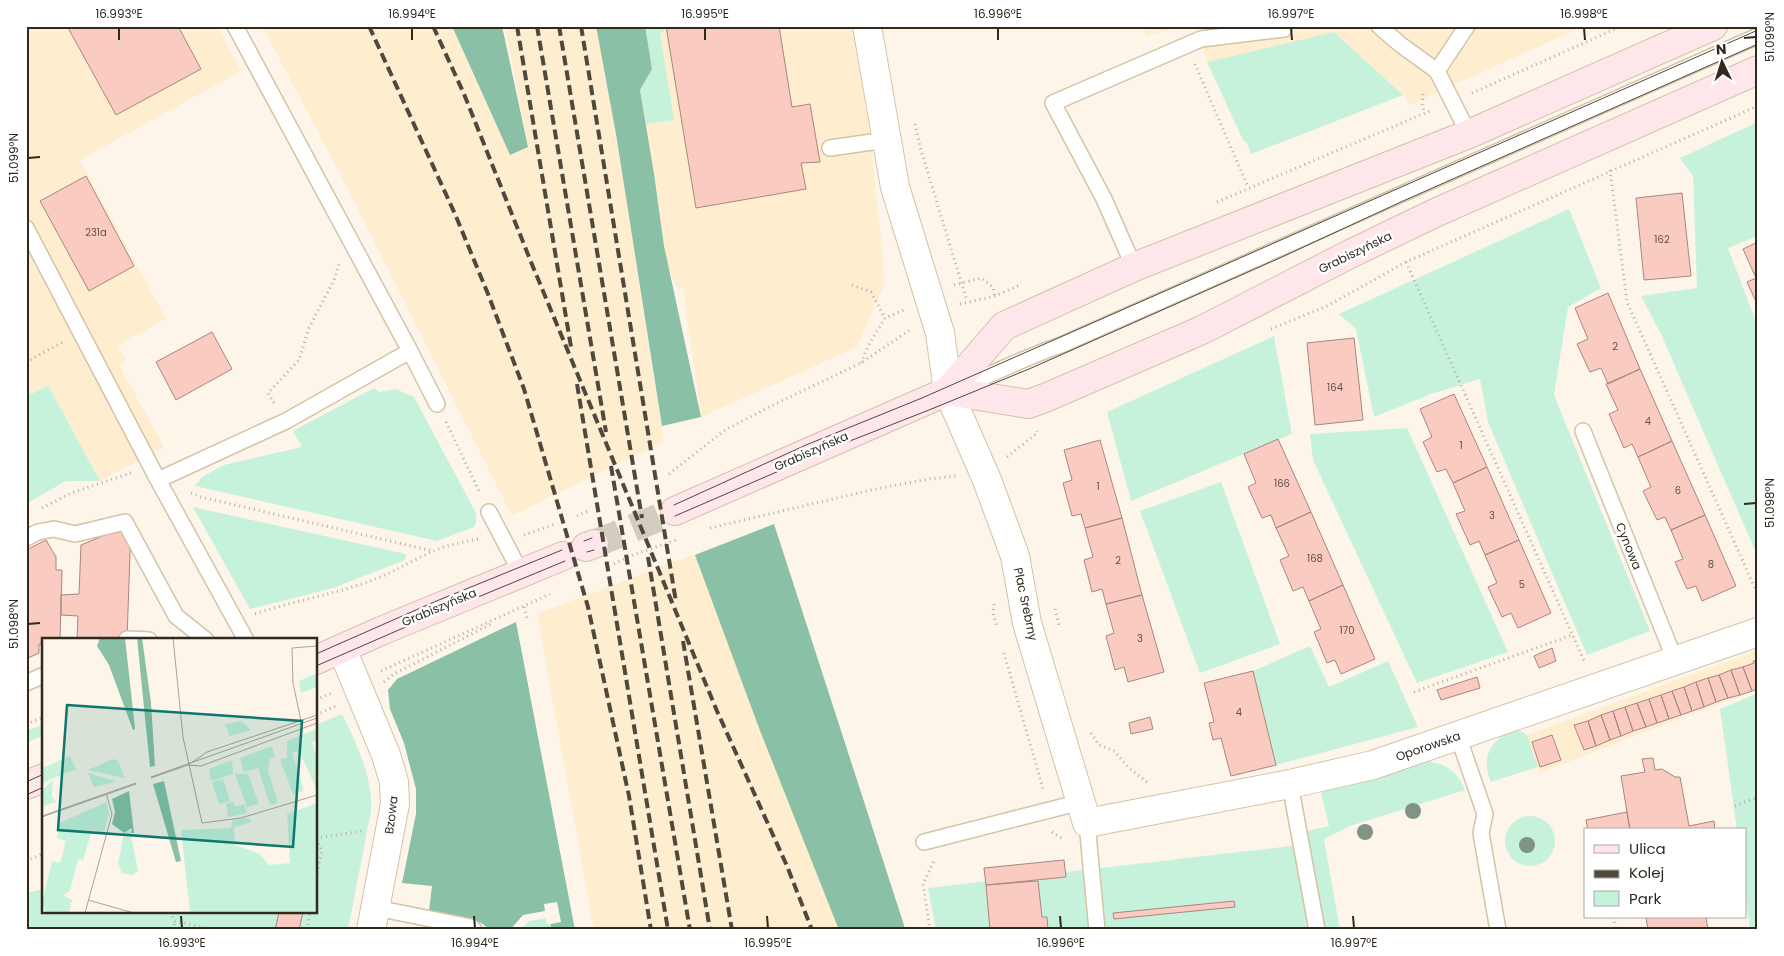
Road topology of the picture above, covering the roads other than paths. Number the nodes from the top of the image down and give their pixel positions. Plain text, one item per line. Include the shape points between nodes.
1 (235, 26) edge
2 (867, 26) edge
3 (1379, 26) edge
4 (1467, 26) edge
5 (1713, 26) edge
6 (1284, 28) dead end
7 (1758, 36) edge
8 (1758, 70) edge
9 (1437, 71) junction
10 (1469, 134) junction
11 (886, 140) junction
12 (830, 148) dead end
13 (26, 228) edge
14 (1134, 266) junction
15 (410, 351) junction
16 (948, 391) junction
17 (437, 404) road end
18 (1583, 431) dead end
19 (158, 480) junction
20 (674, 511) tunnel mouth
21 (489, 512) road end
22 (26, 538) edge
23 (581, 549) tunnel mouth
24 (521, 573) junction
25 (1758, 632) edge
26 (204, 638) edge
27 (245, 638) edge
28 (342, 649) junction
29 (318, 659) edge
30 (1674, 660) junction
31 (42, 675) edge
32 (26, 683) edge
33 (1458, 736) junction
34 (42, 779) edge
35 (1290, 784) junction
36 (26, 785) edge
37 (1084, 813) junction
38 (924, 842) dead end
39 (373, 919) edge
40 (474, 930) edge
41 (1097, 930) edge
42 (1317, 930) edge
43 (1498, 930) edge

1 - 15 lane
2 - 11 street, Plac Srebrny
3 - 9 lane
4 - 9 lane
5 - 10 main road, Grabiszyńska
6 - 14 lane via 1201,40 1053,103 1104,199
7 - 16 lane via 986,378
8 - 16 main road, Grabiszyńska via 1435,213 1202,330 1045,398 1028,404
9 - 10 lane
10 - 14 main road, Grabiszyńska
11 - 12 lane
11 - 16 street, Plac Srebrny via 895,187 940,333
13 - 19 lane
14 - 16 main road, Grabiszyńska via 1004,326
15 - 17 lane
15 - 19 lane via 286,421
16 - 20 main road, Grabiszyńska
16 - 37 street, Plac Srebrny via 987,480 1015,556 1027,623
18 - 30 lane, Cynowa
19 - 27 lane
21 - 24 lane
22 - 26 lane via 54,529 75,534 125,522 176,616
23 - 24 main road, Grabiszyńska
24 - 28 main road, Grabiszyńska
25 - 30 street, Oporowska
28 - 29 main road, Grabiszyńska
28 - 39 street, Bzowa via 394,782 395,804
30 - 33 street, Oporowska
31 - 32 lane
33 - 35 street, Oporowska via 1373,765
33 - 43 lane via 1485,814 1481,833
34 - 36 main road
35 - 37 street, Oporowska
35 - 42 lane
37 - 38 lane
37 - 41 lane
39 - 40 lane via 471,927

